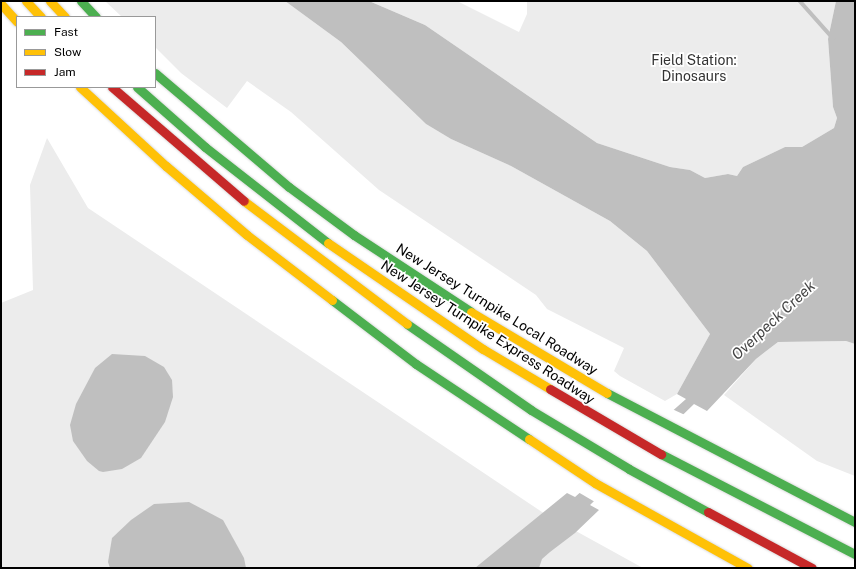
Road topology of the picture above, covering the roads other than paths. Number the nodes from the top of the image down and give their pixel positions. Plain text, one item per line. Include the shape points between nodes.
1 (26, 1) edge
2 (50, 1) edge
3 (81, 1) edge
4 (1, 4) edge
5 (40, 16) edge
6 (64, 16) edge
7 (95, 16) edge
8 (16, 21) edge
9 (156, 74) edge
10 (81, 88) edge
11 (138, 88) edge
12 (114, 90) edge
13 (855, 522) edge
14 (855, 554) edge
15 (748, 568) edge
16 (812, 568) edge

1 - 5 highway
2 - 6 highway
3 - 7 highway
4 - 8 highway
9 - 13 highway, New Jersey Turnpike Local Roadway via 263,167 354,235 487,323 623,403
10 - 15 highway via 201,196 330,301 453,390 559,461
11 - 14 highway, New Jersey Turnpike Express Roadway via 226,164 345,256 483,349 664,456
12 - 16 highway via 229,189 350,283 459,362 582,441

